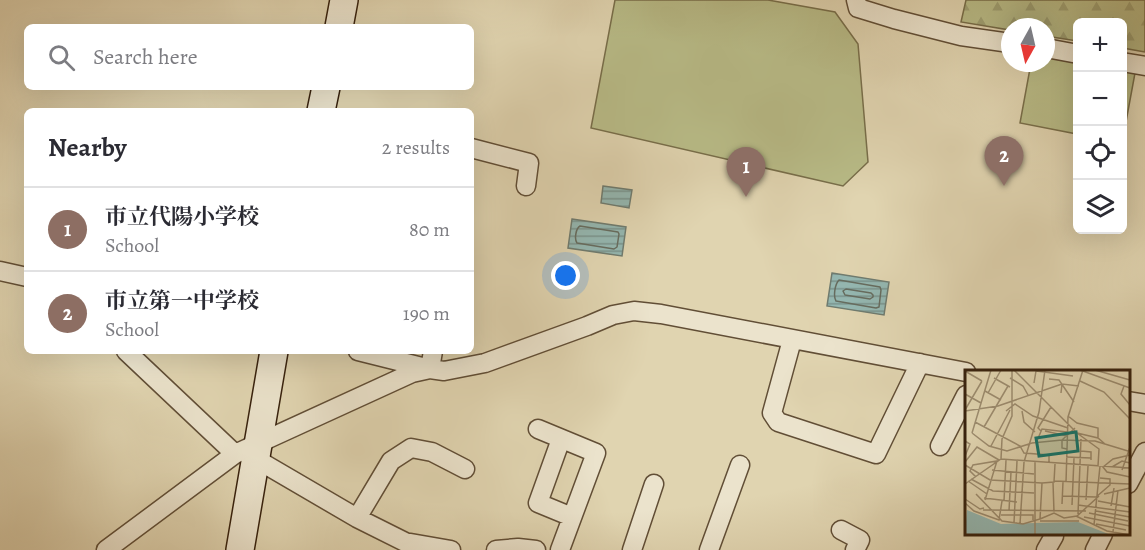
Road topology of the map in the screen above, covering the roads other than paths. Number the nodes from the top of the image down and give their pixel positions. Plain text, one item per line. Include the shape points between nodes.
1 (344, 0) edge
2 (856, 0) edge
3 (340, 24) edge
4 (1001, 42) edge
5 (1055, 50) edge
6 (1073, 53) edge
7 (1127, 63) edge
8 (1145, 66) edge
9 (325, 90) edge
10 (322, 108) edge
11 (474, 149) edge
12 (526, 186) dead end
13 (0, 271) edge
14 (24, 276) edge
15 (792, 339) junction
16 (130, 354) edge
17 (273, 354) edge
18 (370, 354) edge
19 (432, 354) edge
20 (920, 363) junction
21 (430, 369) junction
22 (965, 372) edge
23 (965, 397) edge
24 (1130, 401) edge
25 (1145, 404) edge
26 (538, 429) dead end
27 (561, 439) junction
28 (940, 446) dead end
29 (250, 452) junction
30 (1145, 452) edge
31 (740, 465) dead end
32 (465, 469) dead end
33 (1130, 480) edge
34 (654, 484) dead end
35 (572, 517) junction
36 (357, 518) junction
37 (841, 530) dead end
38 (1102, 535) edge
39 (106, 550) edge
40 (240, 550) edge
41 (451, 550) edge
42 (496, 550) edge
43 (536, 550) edge
44 (560, 550) edge
45 (632, 550) edge
46 (709, 550) edge
47 (855, 550) edge
48 (1095, 550) edge

1 - 3 street
2 - 4 street via 858,8 894,19
5 - 6 street
7 - 8 street
9 - 10 street
11 - 12 street via 529,163
13 - 14 street
15 - 20 street
15 - 20 street via 772,413 778,422 876,454
15 - 21 street via 634,311 613,315 484,363 444,371
16 - 29 street
17 - 29 street
18 - 21 street
19 - 21 street
20 - 22 street
21 - 29 street via 412,373
23 - 28 street
24 - 25 street
26 - 27 street
27 - 35 street via 538,502
27 - 35 street via 596,453
29 - 36 street
29 - 39 street
29 - 40 street
30 - 33 street
31 - 46 street
32 - 36 street via 432,452 411,448 391,461
34 - 45 street
35 - 44 street
36 - 41 street via 405,542
37 - 47 street via 860,540
38 - 48 street
42 - 43 street

